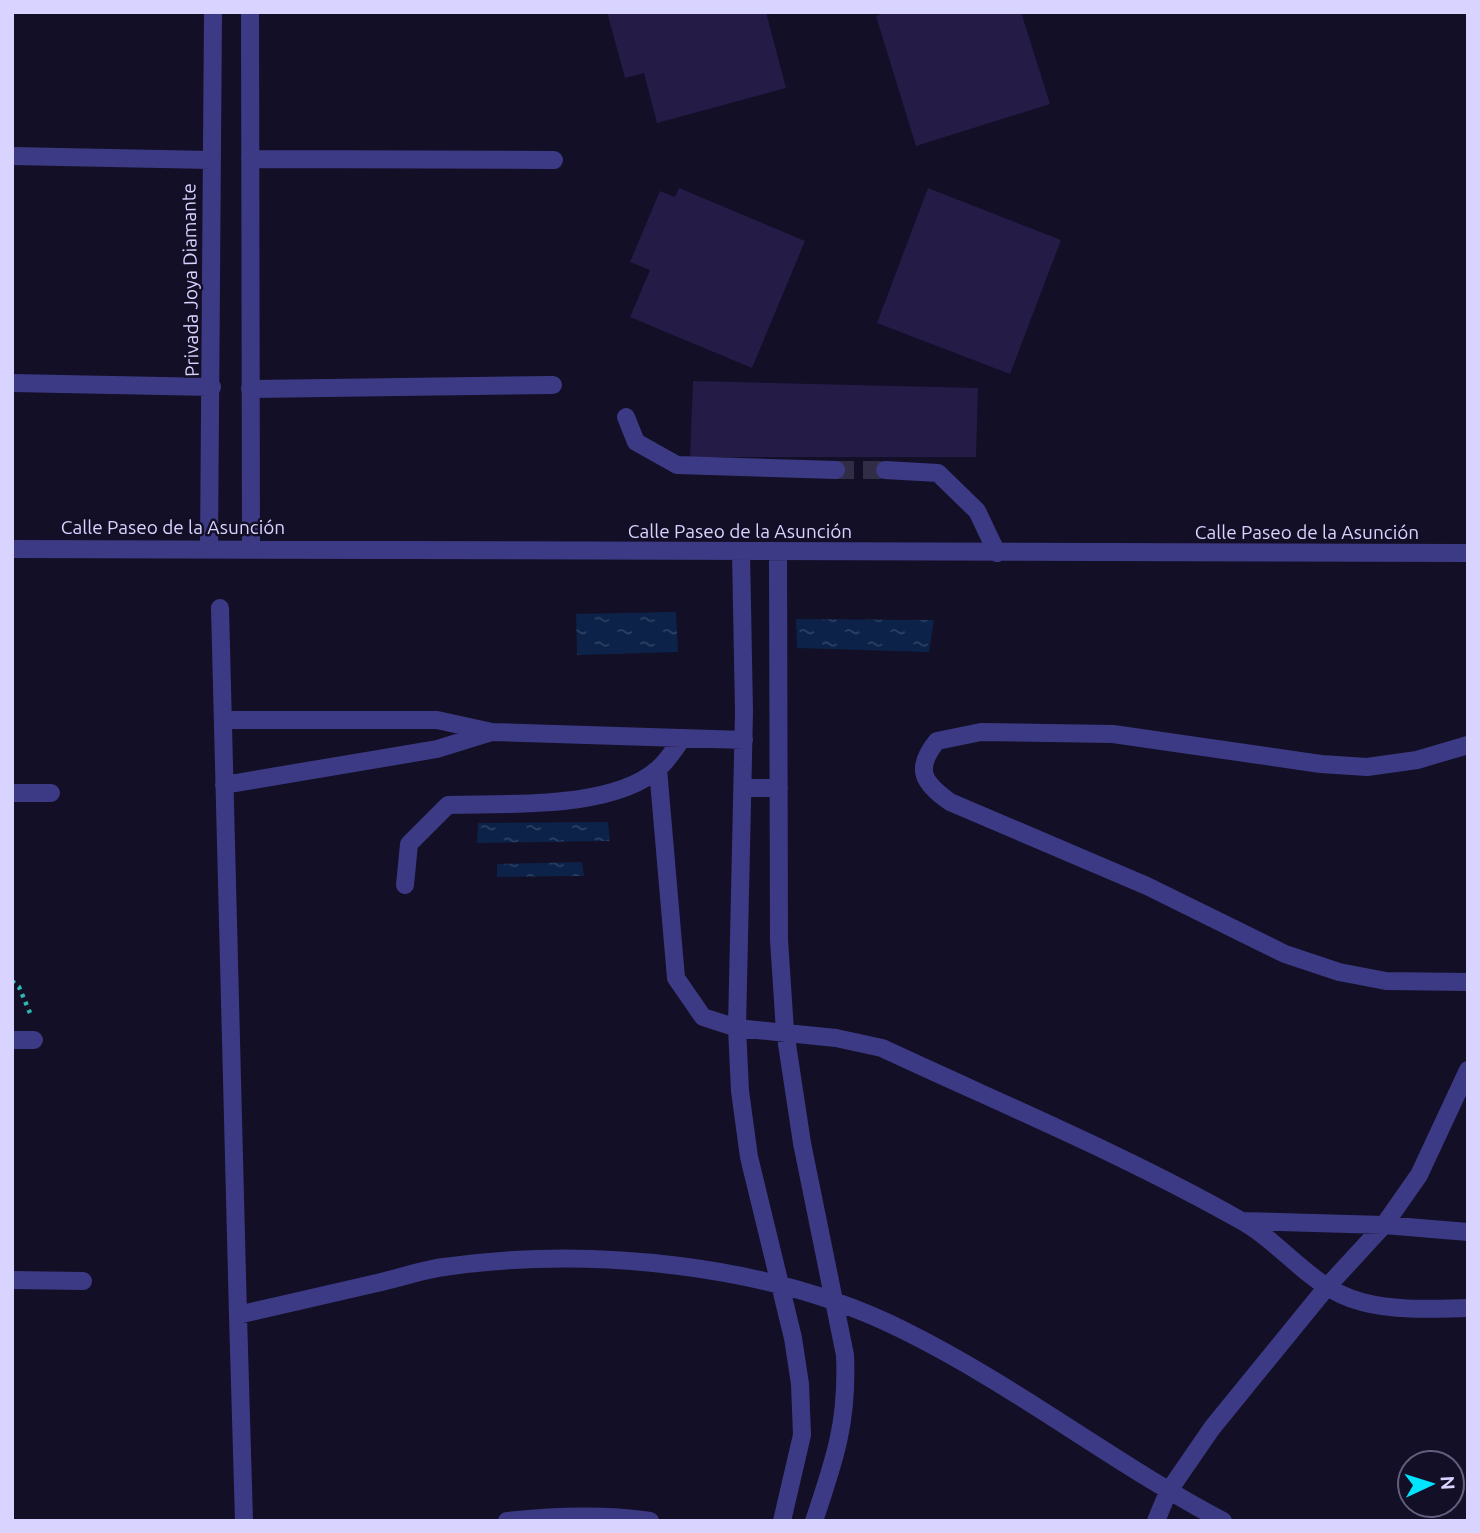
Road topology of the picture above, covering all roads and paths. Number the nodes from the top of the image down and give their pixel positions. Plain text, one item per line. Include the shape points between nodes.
1 (212, 12) edge
2 (250, 12) edge
3 (12, 156) edge
4 (250, 159) junction
5 (210, 160) junction
6 (554, 160) dead end
7 (12, 383) edge
8 (553, 385) dead end
9 (212, 387) junction
10 (250, 389) junction
11 (626, 417) dead end
12 (836, 470) tunnel mouth
13 (885, 470) tunnel mouth
14 (251, 547) junction
15 (209, 548) junction
16 (12, 549) edge
17 (741, 552) junction
18 (778, 553) junction
19 (997, 553) junction
20 (1468, 553) edge
21 (220, 608) dead end
22 (223, 720) junction
23 (492, 732) junction
24 (683, 738) junction
25 (744, 740) junction
26 (1468, 745) edge
27 (658, 769) junction
28 (224, 785) junction
29 (743, 788) junction
30 (779, 788) junction
31 (12, 793) edge
32 (51, 793) dead end
33 (405, 885) dead end
34 (12, 981) edge
35 (1468, 982) edge
36 (30, 1013) dead end
37 (737, 1028) junction
38 (785, 1031) junction
39 (12, 1040) edge
40 (34, 1040) dead end
41 (1468, 1070) edge
42 (1243, 1222) junction
43 (1384, 1225) junction
44 (1468, 1232) edge
45 (12, 1280) edge
46 (83, 1281) dead end
47 (778, 1283) junction
48 (1326, 1288) junction
49 (835, 1300) junction
50 (1468, 1308) edge
51 (238, 1315) junction
52 (1168, 1492) junction
53 (244, 1521) edge
54 (507, 1521) edge
55 (650, 1521) edge
56 (782, 1521) edge
57 (814, 1521) edge
58 (1156, 1521) edge
59 (1223, 1521) edge

1 - 5 street, Privada Joya Diamante
2 - 4 street
3 - 5 street
4 - 6 street
4 - 10 street
5 - 9 street, Privada Joya Diamante
7 - 9 street
8 - 10 street
9 - 15 street, Privada Joya Diamante
10 - 14 street
11 - 12 street via 636,442 677,465
13 - 19 street via 938,473 977,512
14 - 15 street, Calle Paseo de la Asunción
14 - 17 street, Calle Paseo de la Asunción
15 - 16 street, Calle Paseo de la Asunción
17 - 18 street, Calle Paseo de la Asunción
17 - 25 street
18 - 19 street, Calle Paseo de la Asunción
18 - 30 street
19 - 20 street, Calle Paseo de la Asunción
21 - 22 street
22 - 23 street via 437,720
22 - 28 street
23 - 24 street
23 - 28 street via 437,749
24 - 25 street
24 - 27 street
25 - 29 street
26 - 35 street via 1417,760 1367,767 1113,734 981,732 937,741 926,755 923,772 932,789 950,802 1147,886 1285,954 1386,981
27 - 33 street via 616,792 565,801 448,805 409,845
27 - 37 street via 676,978 703,1017
28 - 51 street
29 - 30 street
29 - 37 street
30 - 38 street via 779,940
31 - 32 street
34 - 36 path
37 - 38 street
37 - 47 street via 749,1157
38 - 42 street via 882,1048 1138,1167
38 - 49 street via 802,1143
39 - 40 street
41 - 43 street via 1419,1175
42 - 43 street
42 - 48 street
43 - 44 street
43 - 48 street
45 - 46 street
47 - 49 street
47 - 51 street via 708,1270 572,1259 444,1267
47 - 56 street via 793,1338 802,1435
48 - 50 street via 1363,1302
48 - 52 street via 1212,1428
49 - 52 street via 990,1377
49 - 57 street via 845,1355 845,1418
51 - 53 street
52 - 58 street
52 - 59 street
54 - 55 street via 623,1517

